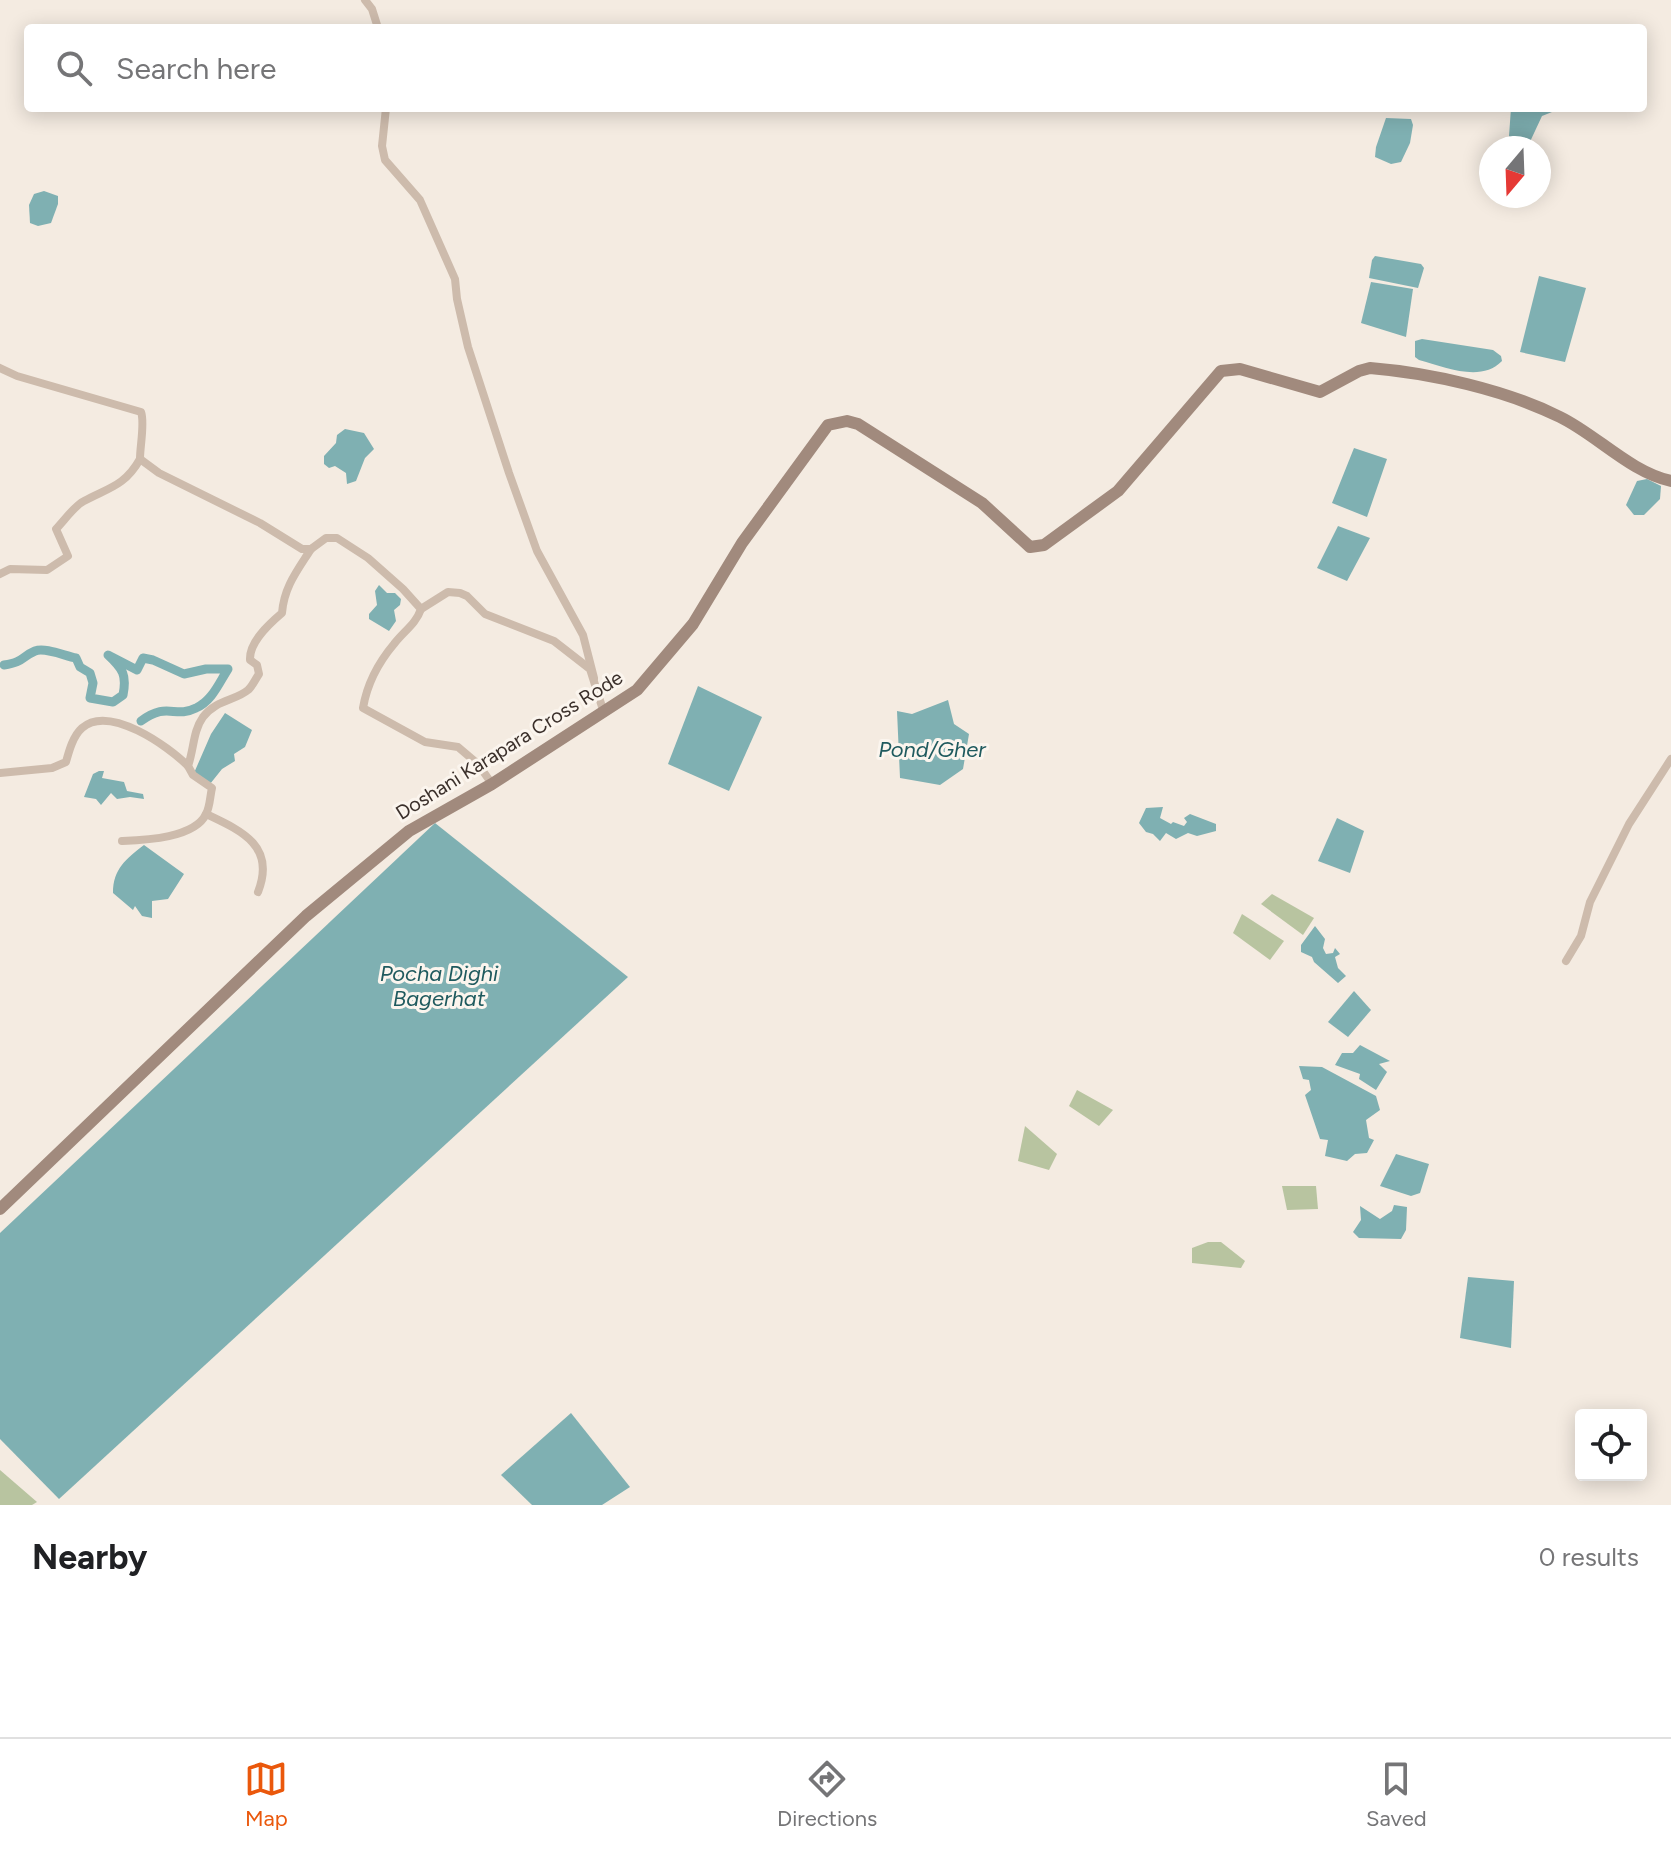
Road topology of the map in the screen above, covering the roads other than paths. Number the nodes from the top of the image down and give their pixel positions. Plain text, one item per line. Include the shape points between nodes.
1 (365, 0) edge
2 (377, 24) edge
3 (386, 112) edge
4 (0, 368) edge
5 (140, 459) junction
6 (1671, 481) edge
7 (311, 549) junction
8 (0, 574) edge
9 (421, 609) junction
10 (594, 678) junction
11 (604, 713) junction
12 (1671, 759) edge
13 (188, 766) junction
14 (0, 773) edge
15 (492, 784) junction
16 (206, 814) junction
17 (122, 841) dead end
18 (258, 892) dead end
19 (1566, 961) dead end
20 (0, 1209) edge

1 - 2 street
3 - 10 street via 385,160 420,200 455,279 468,347 509,473 537,551 583,635
4 - 5 street via 141,412
5 - 7 street via 302,549
5 - 8 street via 125,479 82,502 56,529 68,556 47,570 10,569
6 - 11 street, Doshani Karapara Cross Rode via 1561,417 1500,392 1370,368 1320,392 1227,369 1118,491 1044,545 1030,547 982,503 858,424 838,422 828,425 742,543 693,624 637,690
7 - 9 street via 326,538 337,538 368,558
7 - 13 street via 289,581 282,613 250,651 259,674 248,690 204,717 194,733
9 - 10 street via 448,592 467,596 485,614 554,641 582,660
9 - 15 street via 380,663 366,688 363,708 425,742 458,747
10 - 11 street
11 - 15 street, Doshani Karapara Cross Rode
12 - 19 street via 1629,824
13 - 14 street via 159,742 112,720 94,720 81,729 66,762
13 - 16 street via 212,788
15 - 20 street, Doshani Karapara Cross Rode via 409,831 306,916
16 - 17 street via 198,825 179,833
16 - 18 street via 251,837 263,861

